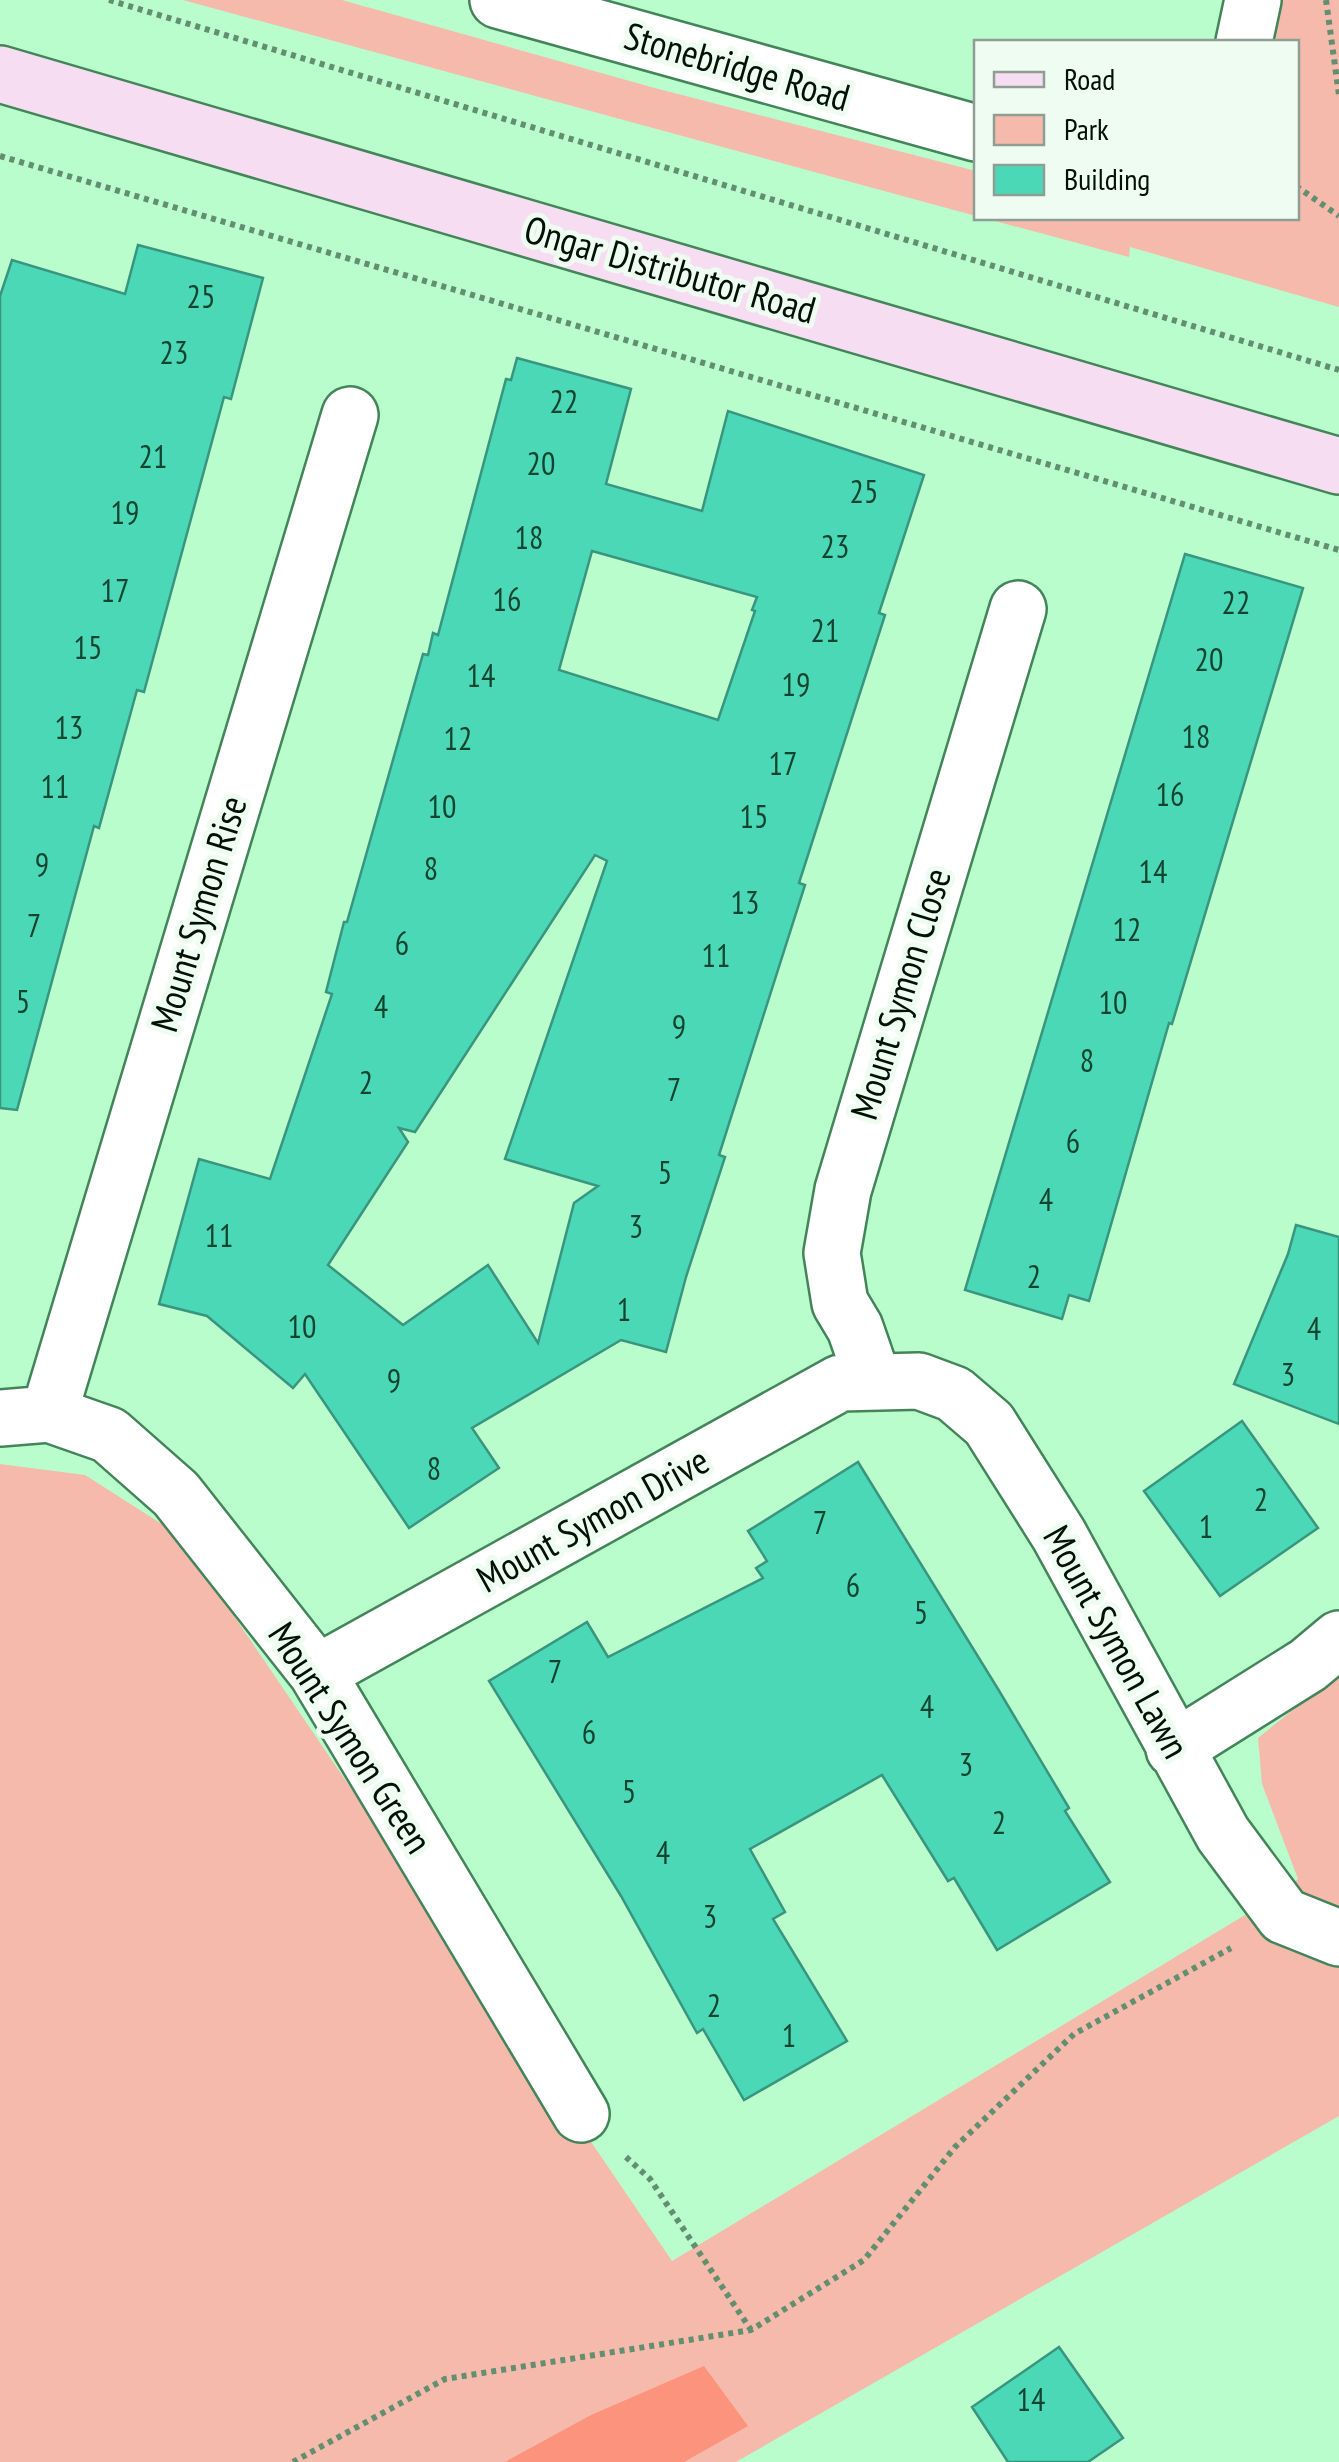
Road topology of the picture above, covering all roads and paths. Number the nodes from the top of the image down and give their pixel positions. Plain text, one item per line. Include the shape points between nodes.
1 (109, 0) edge
2 (498, 0) edge
3 (1253, 0) edge
4 (1326, 0) edge
5 (1244, 40) edge
6 (0, 74) edge
7 (1339, 96) edge
8 (974, 132) edge
9 (0, 156) edge
10 (1299, 188) edge
11 (1339, 216) edge
12 (1339, 370) edge
13 (350, 415) dead end
14 (1339, 466) edge
15 (1339, 550) edge
16 (1018, 609) dead end
17 (873, 1380) junction
18 (24, 1416) edge
19 (1339, 1639) edge
20 (317, 1672) junction
21 (1174, 1749) junction
22 (1284, 1916) junction
23 (1339, 1938) edge
24 (581, 2114) joint
25 (751, 2330) junction
26 (294, 2462) edge

1 - 12 path
2 - 8 street, Stonebridge Road
3 - 5 street
4 - 7 path
6 - 14 street, Ongar Distributor Road
9 - 15 path
10 - 11 path
13 - 18 street, Mount Symon Rise
16 - 17 street, Mount Symon Close via 844,1190 832,1253 840,1302
17 - 20 street, Mount Symon Drive via 840,1383
17 - 21 street, Mount Symon Lawn via 920,1381 954,1394 989,1424 1059,1534
18 - 20 street, Mount Symon Green via 108,1435 176,1494
19 - 21 street
20 - 24 street, Mount Symon Green
21 - 22 street, Mount Symon Lawn via 1223,1834
22 - 23 street
22 - 25 path via 1074,2034 955,2148 864,2260
24 - 25 path via 650,2180
25 - 26 path via 445,2380

